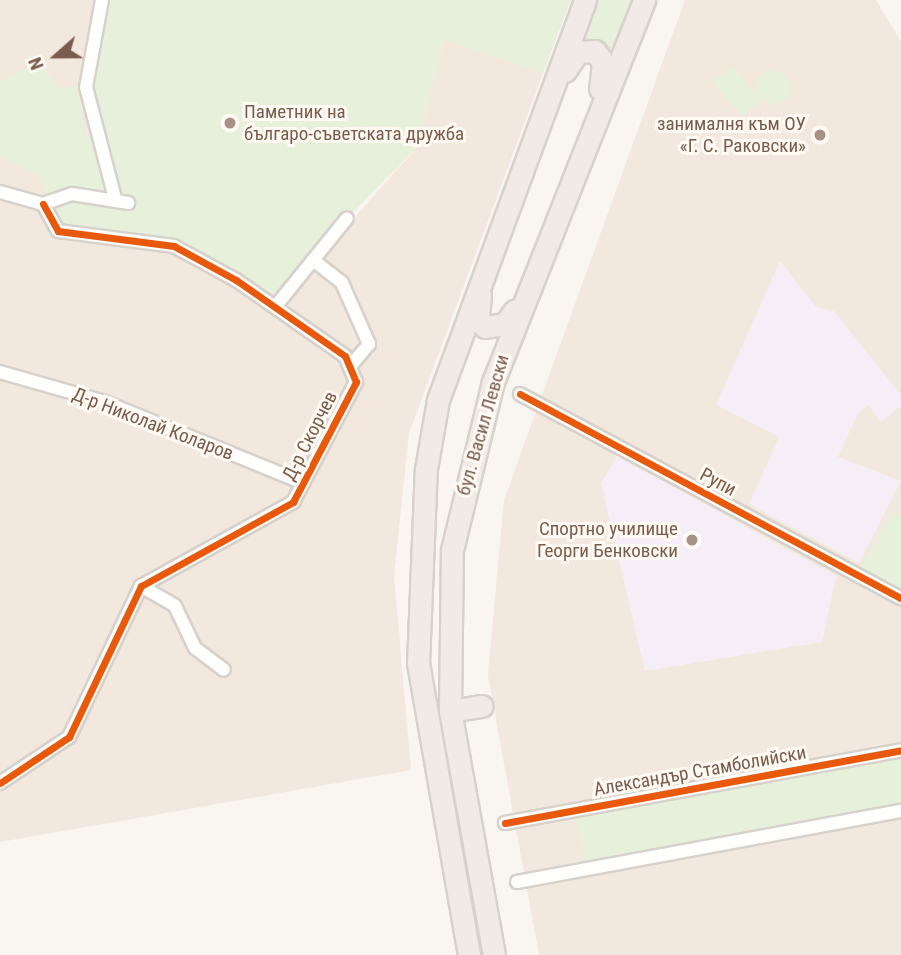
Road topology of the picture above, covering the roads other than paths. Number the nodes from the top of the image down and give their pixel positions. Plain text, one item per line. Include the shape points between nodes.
1 (102, 0) edge
2 (585, 0) edge
3 (644, 0) edge
4 (549, 100) junction
5 (595, 119) junction
6 (2, 192) edge
7 (115, 198) junction
8 (43, 204) junction
9 (128, 204) dead end
10 (0, 207) edge
11 (347, 218) dead end
12 (313, 260) junction
13 (481, 283) junction
14 (526, 291) junction
15 (275, 307) junction
16 (352, 364) junction
17 (0, 372) edge
18 (520, 394) dead end
19 (303, 484) junction
20 (141, 586) junction
21 (901, 598) edge
22 (224, 670) dead end
23 (482, 706) dead end
24 (450, 711) junction
25 (901, 750) edge
26 (0, 783) edge
27 (901, 811) edge
28 (505, 822) dead end
29 (517, 882) dead end
30 (468, 955) edge
31 (494, 955) edge

1 - 7 street via 86,88
2 - 4 highway, бул. Васил Левски
3 - 5 highway, бул. Васил Левски
4 - 5 highway via 574,55 595,51 604,66
4 - 13 highway, бул. Васил Левски
5 - 14 highway, бул. Васил Левски
6 - 8 street
6 - 10 street
7 - 8 street via 72,194
7 - 9 street
8 - 15 street via 58,231 174,246
11 - 12 street
12 - 15 street
12 - 16 street, Д-р Скорчев via 342,284 369,344
13 - 14 highway via 478,318 492,329 505,324
13 - 30 highway, бул. Васил Левски via 438,400 426,470 416,628 417,711
14 - 24 highway, бул. Васил Левски via 480,421 452,550
15 - 16 street
16 - 19 street, Д-р Скорчев via 356,383
17 - 19 street, Д-р Николай Коларов via 105,402
18 - 21 street, Рупи
19 - 20 street, Д-р Скорчев via 293,502
20 - 22 street via 175,606 195,648
20 - 26 street via 69,737
23 - 24 highway
24 - 31 highway, бул. Васил Левски
25 - 28 street, Александър Стамболийски
27 - 29 street

